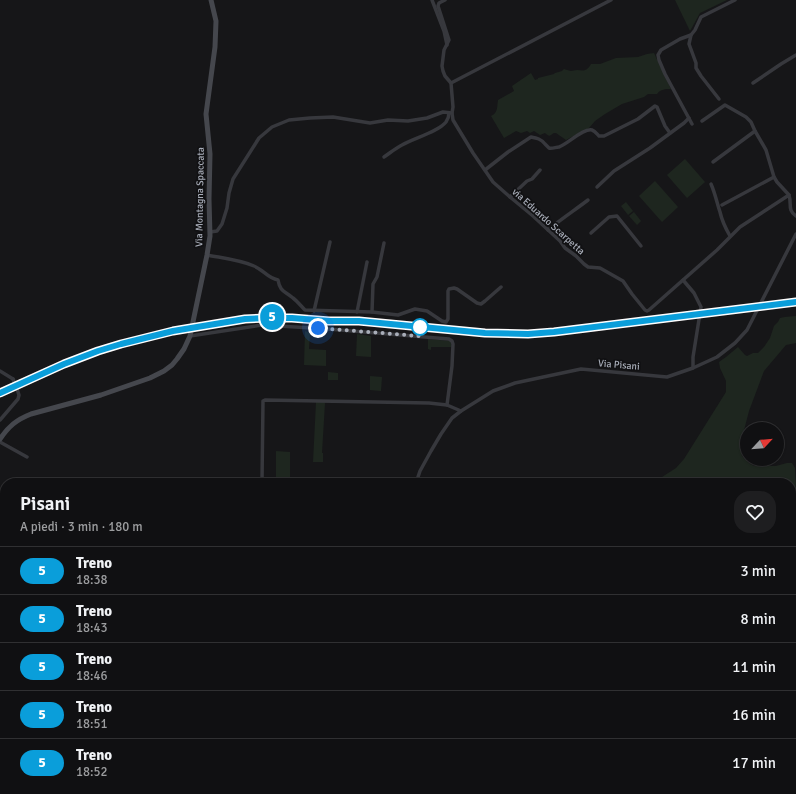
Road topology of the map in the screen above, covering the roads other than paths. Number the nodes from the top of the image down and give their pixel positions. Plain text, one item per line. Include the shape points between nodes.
1 (211, 0) edge
2 (432, 0) edge
3 (445, 0) edge
4 (611, 0) edge
5 (735, 0) edge
6 (691, 35) junction
7 (447, 46) junction
8 (796, 55) edge
9 (451, 83) junction
10 (753, 83) dead end
11 (719, 99) dead end
12 (450, 113) junction
13 (689, 118) junction
14 (702, 121) dead end
15 (692, 124) dead end
16 (755, 131) junction
17 (670, 133) junction
18 (384, 157) dead end
19 (713, 162) dead end
20 (485, 170) junction
21 (540, 170) dead end
22 (774, 177) junction
23 (711, 184) dead end
24 (597, 187) dead end
25 (789, 195) junction
26 (510, 197) junction
27 (588, 200) dead end
28 (722, 205) dead end
29 (796, 216) edge
30 (548, 230) junction
31 (210, 232) junction
32 (591, 234) dead end
33 (796, 234) edge
34 (730, 236) junction
35 (330, 242) dead end
36 (384, 243) dead end
37 (641, 246) dead end
38 (207, 255) junction
39 (367, 262) dead end
40 (683, 280) junction
41 (501, 287) dead end
42 (314, 311) junction
43 (356, 312) junction
44 (372, 312) junction
45 (190, 336) junction
46 (693, 368) junction
47 (1, 373) edge
48 (447, 405) junction
49 (461, 411) junction
50 (0, 420) edge
51 (0, 439) edge
52 (0, 442) edge
53 (27, 457) dead end
54 (262, 478) edge
55 (418, 478) edge

1 - 31 main road, Via Montagna Spaccata via 216,21 214,61 206,114 210,154
2 - 7 street via 444,30
3 - 7 street, via Eduardo Scarpetta via 438,6 449,40
4 - 9 street
5 - 6 street via 702,17
6 - 11 street via 689,44 696,68
6 - 13 street via 680,39 658,54 665,74
7 - 9 street, via Eduardo Scarpetta via 444,50 442,71
8 - 10 street
9 - 12 street, via Eduardo Scarpetta via 453,107
12 - 18 street via 442,125 401,145
12 - 20 street, via Eduardo Scarpetta
12 - 31 street via 408,121 388,120 370,123 333,117 289,120 272,127 260,138 232,179 222,224 217,231
13 - 15 street
13 - 17 street
14 - 16 street via 725,105 746,117
16 - 19 street
16 - 22 street via 766,150
17 - 20 street via 655,106 638,119 604,136 599,136 591,130 586,131 561,146 552,148 536,137 531,137
17 - 24 street via 614,171
20 - 26 street, via Eduardo Scarpetta via 493,182
21 - 26 street
22 - 25 street
22 - 28 street
23 - 34 street
25 - 29 street via 792,213
25 - 34 street, via Eduardo Scarpetta
26 - 30 street, via Eduardo Scarpetta
27 - 30 street
30 - 40 street, via Eduardo Scarpetta via 588,267 600,268 623,281 647,311
31 - 38 main road, Via Montagna Spaccata
32 - 37 street via 609,217 616,216
33 - 46 street, Via Pisani via 747,330 717,356
34 - 40 street, via Eduardo Scarpetta
35 - 42 street
36 - 44 street via 377,277 373,284
38 - 42 street via 254,266 270,278 278,280 280,288 305,310
38 - 45 main road, Via Montagna Spaccata
39 - 43 street
40 - 46 street via 701,307 692,357
41 - 44 street via 480,304 457,289 449,289 446,322 427,311 415,308 398,315
42 - 43 street
43 - 44 street
45 - 48 street via 262,325 449,339 452,340 453,346
45 - 51 main road, Via Montagna Spaccata via 184,349 164,371 101,395 31,414 10,426
46 - 49 street, Via Pisani via 667,377 581,369 515,383 493,391
47 - 50 street, bridge via 13,379 19,395
48 - 49 street
48 - 54 street via 265,400
49 - 55 street, Via Pisani via 446,426
52 - 53 street

